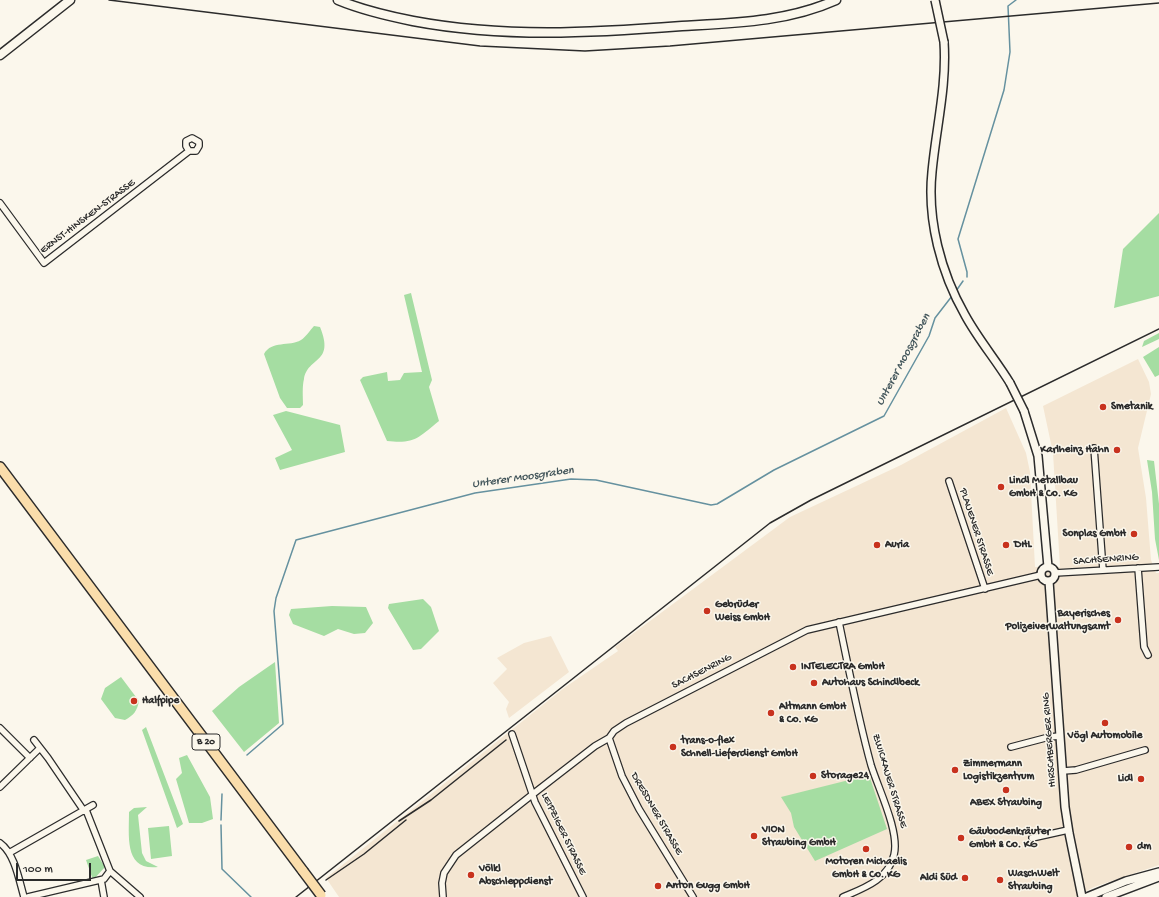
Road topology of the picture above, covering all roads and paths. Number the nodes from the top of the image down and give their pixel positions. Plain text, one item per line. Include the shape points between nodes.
1 (70, 0) edge
2 (338, 0) edge
3 (836, 0) edge
4 (935, 0) edge
5 (0, 55) edge
6 (189, 151) junction
7 (0, 203) edge
8 (1094, 448) dead end
9 (0, 468) edge
10 (949, 481) dead end
11 (1048, 567) junction
12 (1159, 567) edge
13 (1138, 568) junction
14 (1102, 570) junction
15 (1055, 573) junction
16 (1041, 575) junction
17 (1049, 581) junction
18 (985, 589) junction
19 (839, 622) junction
20 (1148, 656) dead end
21 (0, 728) edge
22 (512, 734) dead end
23 (1060, 736) junction
24 (609, 738) junction
25 (34, 740) dead end
26 (1011, 747) dead end
27 (40, 748) junction
28 (1145, 750) dead end
29 (30, 758) junction
30 (1063, 771) junction
31 (0, 787) edge
32 (533, 794) junction
33 (93, 805) dead end
34 (85, 810) junction
35 (1068, 830) junction
36 (1032, 838) dead end
37 (0, 843) edge
38 (9, 853) junction
39 (110, 871) junction
40 (1159, 872) edge
41 (1159, 877) edge
42 (101, 880) junction
43 (322, 896) edge
44 (24, 897) edge
45 (28, 897) edge
46 (104, 897) edge
47 (140, 897) edge
48 (443, 897) edge
49 (583, 897) edge
50 (693, 897) edge
51 (842, 897) edge
52 (1082, 897) edge
53 (1087, 897) edge
54 (1106, 897) edge

1 - 5 main road
2 - 3 main road via 424,23 528,34 616,31 771,19 808,11
4 - 11 street, bridge via 944,42 944,78 933,160 932,203 938,247 956,296 977,334 1010,383 1024,411 1038,456
6 - 6 street, ERNST-HINSKEN-STRASSE via 196,151 199,142 192,138 186,141
6 - 7 street, ERNST-HINSKEN-STRASSE via 44,264
8 - 14 street
9 - 43 highway, B 20, bridge
10 - 18 street, PLAUENER STRASSE
11 - 15 street
11 - 16 street
12 - 13 street, SACHSENRING
13 - 14 street, SACHSENRING
13 - 20 street via 1144,647
14 - 15 street, SACHSENRING
15 - 17 street
16 - 17 street
16 - 18 street, SACHSENRING
17 - 23 street, HIRSCHBERGER RING
18 - 19 street, SACHSENRING
19 - 24 street, SACHSENRING via 808,630 776,645 626,723 614,730
19 - 51 street, ZWICKAUER STRASSE via 871,764 895,843 890,865 881,877 868,886
21 - 29 street
22 - 32 street, LEIPZIGER STRASSE
23 - 26 street
23 - 30 street, HIRSCHBERGER RING
24 - 32 street, SACHSENRING
24 - 50 street, DRESDNER STRASSE via 622,776 639,809
25 - 27 street
27 - 29 street
27 - 34 street
28 - 30 street via 1076,770
29 - 31 street
30 - 35 street, HIRSCHBERGER RING
32 - 48 street, SACHSENRING via 450,862 442,882
32 - 49 street, LEIPZIGER STRASSE
33 - 34 street
34 - 38 street
34 - 39 street
35 - 36 street
35 - 52 street, HIRSCHBERGER RING
37 - 38 street
38 - 44 street
39 - 42 street via 104,880
39 - 47 street
40 - 53 street via 1126,881
41 - 54 street
42 - 45 street
42 - 46 street

